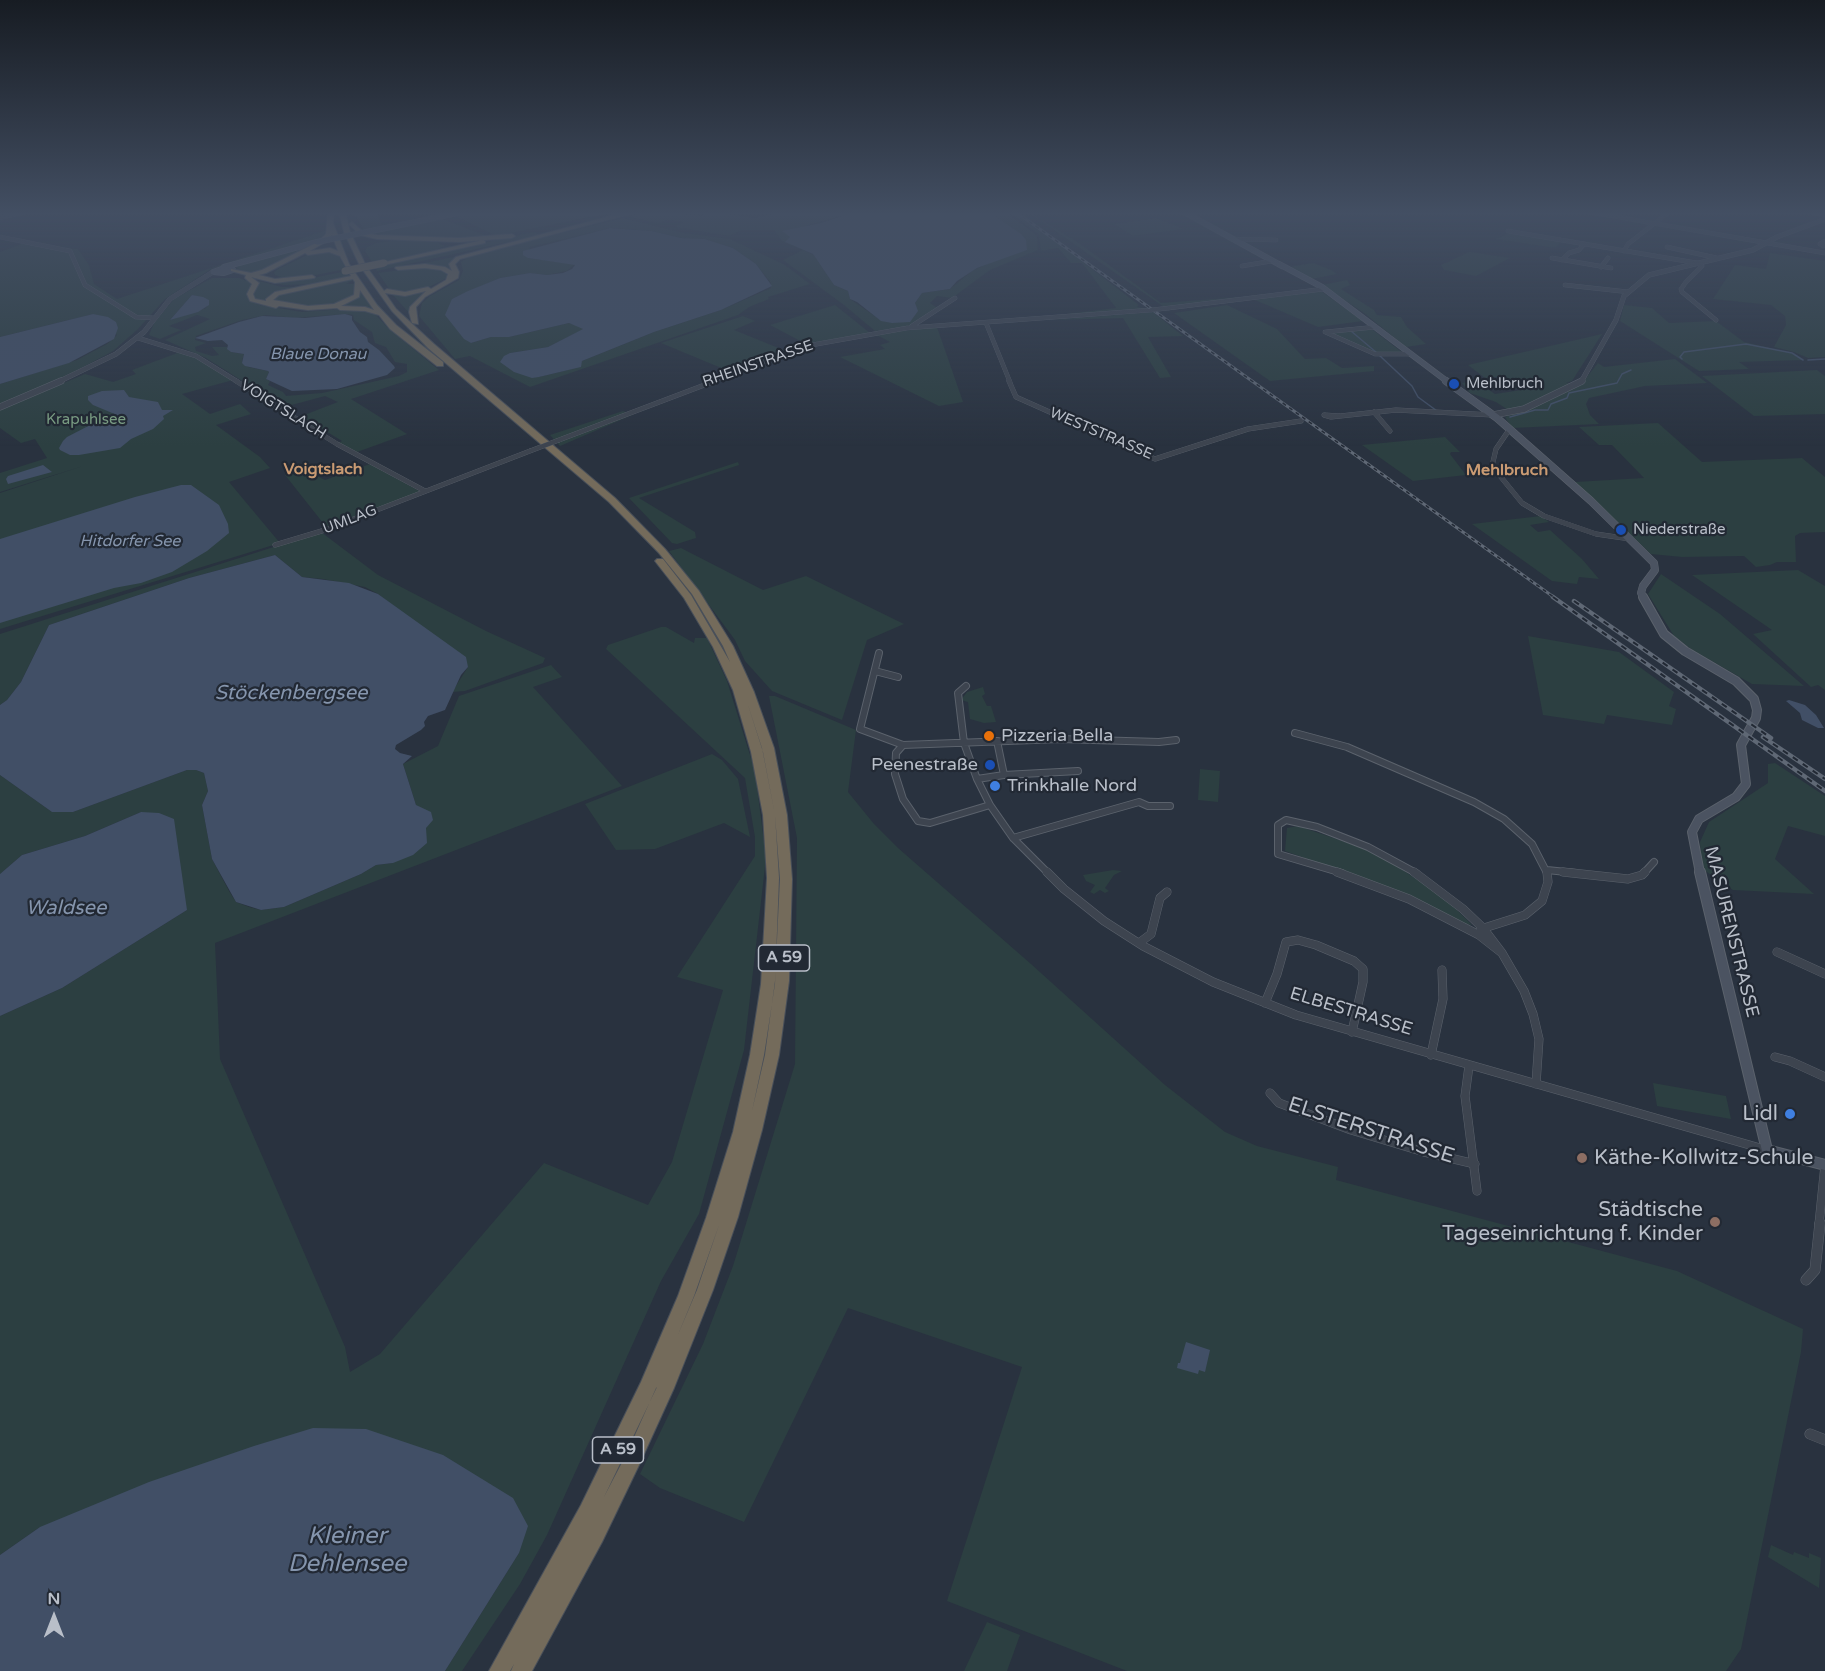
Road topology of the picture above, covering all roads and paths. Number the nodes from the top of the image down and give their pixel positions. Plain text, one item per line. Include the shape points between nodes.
1 (93, 290) edge
2 (184, 290) edge
3 (253, 290) edge
4 (292, 290) edge
5 (357, 290) edge
6 (362, 290) edge
7 (372, 290) edge
8 (379, 290) edge
9 (425, 290) edge
10 (433, 290) edge
11 (1316, 290) edge
12 (1325, 290) edge
13 (1611, 290) edge
14 (1632, 290) edge
15 (1681, 290) edge
16 (387, 291) joint
17 (1629, 292) junction
18 (955, 298) dead end
19 (383, 315) junction
20 (154, 318) junction
21 (1716, 320) dead end
22 (986, 322) junction
23 (416, 324) junction
24 (918, 324) junction
25 (924, 327) junction
26 (1376, 327) junction
27 (907, 328) junction
28 (138, 338) junction
29 (1410, 354) junction
30 (445, 363) junction
31 (0, 407) edge
32 (1374, 412) junction
33 (1493, 415) junction
34 (1339, 416) dead end
35 (1301, 421) dead end
36 (1509, 430) junction
37 (1390, 431) dead end
38 (425, 491) junction
39 (1630, 538) junction
40 (275, 545) dead end
41 (879, 653) dead end
42 (875, 671) junction
43 (898, 677) dead end
44 (966, 686) dead end
45 (1295, 734) dead end
46 (1176, 740) dead end
47 (997, 741) junction
48 (964, 743) junction
49 (903, 745) junction
50 (1078, 771) dead end
51 (1004, 775) junction
52 (977, 779) junction
53 (990, 806) junction
54 (1170, 806) dead end
55 (1013, 838) junction
56 (1654, 862) dead end
57 (1547, 870) junction
58 (1167, 892) dead end
59 (1483, 928) junction
60 (1473, 932) junction
61 (1139, 943) junction
62 (1777, 952) dead end
63 (1502, 953) junction
64 (1442, 970) dead end
65 (1825, 975) edge
66 (1265, 1003) junction
67 (1352, 1032) junction
68 (1431, 1055) junction
69 (1775, 1057) dead end
70 (1469, 1066) junction
71 (1825, 1077) edge
72 (1536, 1084) junction
73 (1270, 1093) dead end
74 (1767, 1150) junction
75 (1475, 1164) junction
76 (1825, 1165) edge
77 (1477, 1191) dead end
78 (1822, 1245) edge
79 (1806, 1280) dead end
80 (1810, 1434) dead end
81 (1825, 1440) edge
82 (499, 1671) edge
83 (521, 1671) edge

1 - 20 street via 136,317
2 - 20 street via 170,299
3 - 19 highway via 249,297 257,303 305,310 358,308
4 - 5 highway via 268,300 301,308 335,306 357,296
6 - 19 highway
7 - 30 highway, A 59 via 406,332
8 - 30 highway, A 59
9 - 16 highway via 401,294
10 - 23 highway via 413,307
11 - 22 street, RHEINSTRASSE, bridge via 1150,310
12 - 26 main road
13 - 17 street
14 - 17 street
15 - 21 street
16 - 23 highway
17 - 33 street via 1581,382 1524,409
18 - 24 street
19 - 30 highway via 425,354
20 - 28 street
22 - 25 street, RHEINSTRASSE
22 - 35 street, WESTSTRASSE via 1016,397 1155,459 1248,429
23 - 30 highway
24 - 25 street
24 - 27 street
25 - 27 street, RHEINSTRASSE
26 - 29 main road
26 - 29 street via 1325,332 1375,354
27 - 38 street, RHEINSTRASSE, bridge via 806,346
28 - 31 street via 91,368
28 - 38 street, VOIGTSLACH via 201,358 337,444
29 - 33 main road
30 - 82 highway, A 59 via 615,513 664,566 703,621 738,690 757,752 769,815 773,878 768,984 757,1055 740,1132 714,1218 686,1296 621,1446
30 - 83 highway, A 59 via 619,506 662,551 711,616 745,681 768,748 781,815 786,879 782,981 772,1055 730,1217 705,1290 633,1459
32 - 33 street
32 - 34 street
32 - 37 street
33 - 36 main road
36 - 39 main road
36 - 39 street via 1496,450 1492,466 1522,504 1596,534
38 - 40 street, UMLAG
39 - 74 main road, MASURENSTRASSE via 1655,567 1642,589 1644,600 1669,639 1736,681 1756,705 1756,718 1742,745 1746,784 1736,797 1699,819 1692,840
41 - 42 street
42 - 43 street
42 - 49 street via 860,729
44 - 48 street via 958,693
45 - 57 street via 1347,747 1484,807 1534,846
46 - 47 street
47 - 48 street
47 - 51 street
48 - 49 street
48 - 52 street, ELBESTRASSE
49 - 53 street via 896,753 897,783 918,821 930,823
50 - 51 street
51 - 52 street
52 - 53 street, ELBESTRASSE
53 - 55 street, ELBESTRASSE
54 - 55 street via 1139,802
55 - 61 street, ELBESTRASSE via 1071,895
56 - 57 street via 1642,875 1628,879
57 - 59 street via 1545,894 1535,908 1515,919
58 - 61 street via 1160,898 1151,934
59 - 60 street
59 - 60 street via 1442,892 1383,854 1296,821 1286,820 1278,825 1276,850 1285,858 1376,885
59 - 63 street
60 - 63 street
61 - 66 street, ELBESTRASSE via 1213,982
62 - 65 street
63 - 72 street via 1533,1014 1539,1039
64 - 68 street via 1443,999
66 - 67 street, ELBESTRASSE
66 - 67 street via 1286,942 1298,940 1316,945 1364,969
67 - 68 street, ELBESTRASSE
68 - 70 street, ELBESTRASSE
69 - 71 street
70 - 72 street, ELBESTRASSE
70 - 75 street via 1465,1096
72 - 74 street, ELBESTRASSE
73 - 75 street, ELSTERSTRASSE via 1280,1103 1351,1130
74 - 76 main road, ELBESTRASSE
75 - 77 street
76 - 78 street
78 - 79 street via 1815,1270
80 - 81 street

